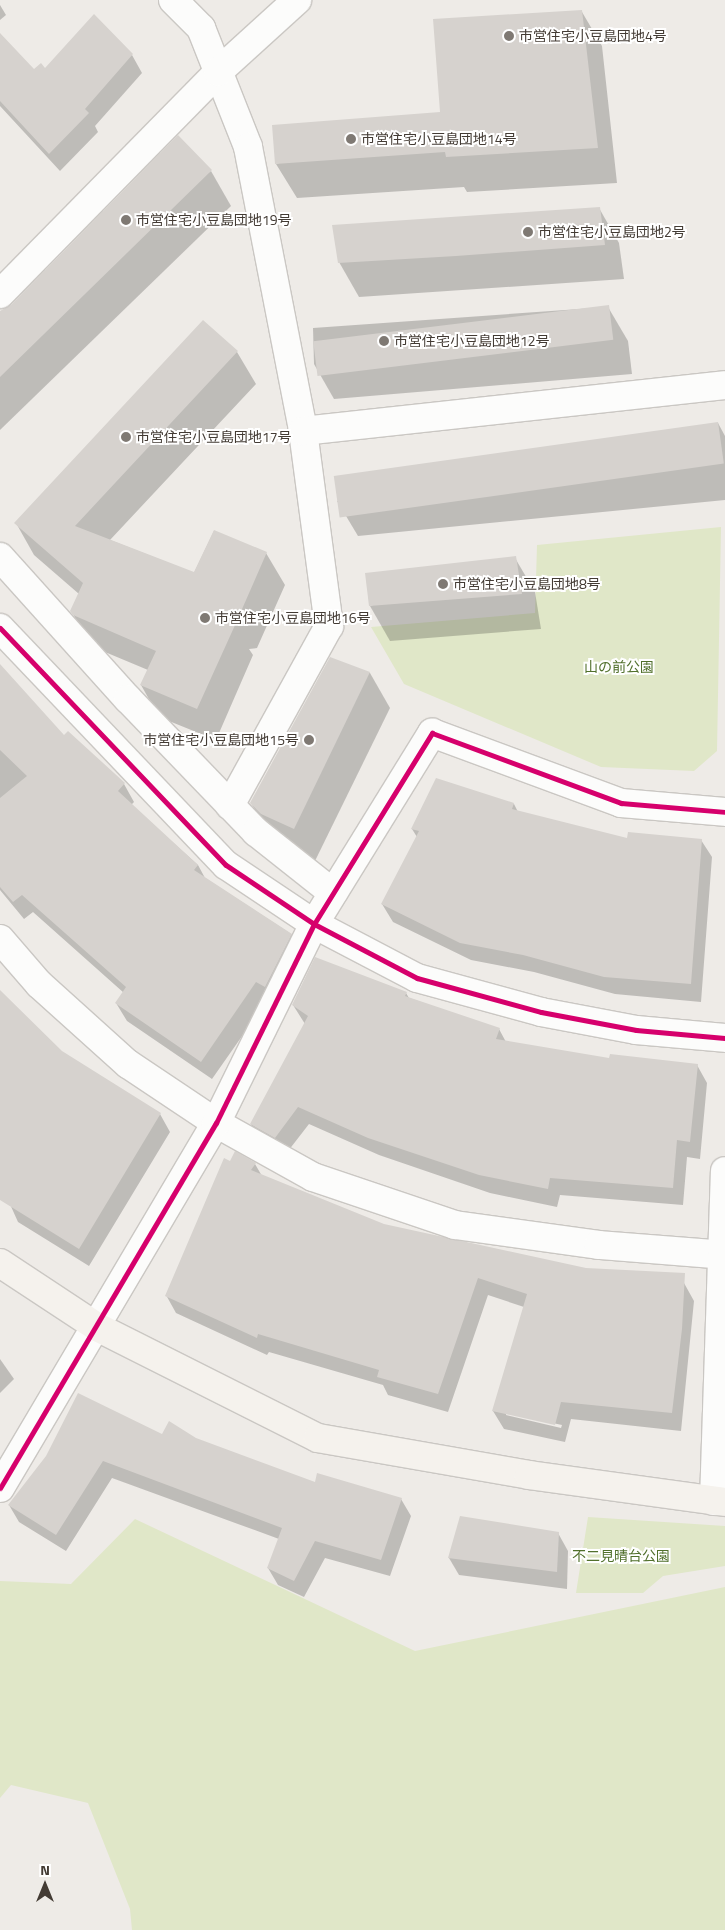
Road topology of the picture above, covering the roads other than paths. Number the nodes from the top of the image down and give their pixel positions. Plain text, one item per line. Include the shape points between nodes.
1 (173, 0) edge
2 (297, 0) edge
3 (218, 72) junction
4 (0, 294) edge
5 (725, 385) edge
6 (303, 431) junction
7 (0, 557) edge
8 (0, 628) edge
9 (230, 805) junction
10 (725, 812) edge
11 (333, 893) junction
12 (314, 924) junction
13 (0, 939) edge
14 (725, 1038) edge
15 (216, 1123) junction
16 (725, 1171) edge
17 (724, 1255) edge
18 (0, 1263) edge
19 (97, 1327) junction
20 (0, 1488) edge
21 (720, 1501) edge

1 - 3 street via 201,28
2 - 3 street
3 - 4 street
3 - 6 street via 248,147
5 - 6 street
6 - 9 street via 329,626
7 - 9 street via 128,699
8 - 12 street via 226,865
9 - 11 street via 256,832
10 - 11 street via 621,803 432,733
11 - 12 street
12 - 14 street via 417,978 541,1012 636,1030
12 - 15 street
13 - 15 street via 39,984 128,1064
15 - 17 street via 313,1177 455,1225 599,1245
15 - 19 street
16 - 17 street
17 - 21 street
18 - 19 street
19 - 20 street
19 - 21 street via 318,1438 529,1475

